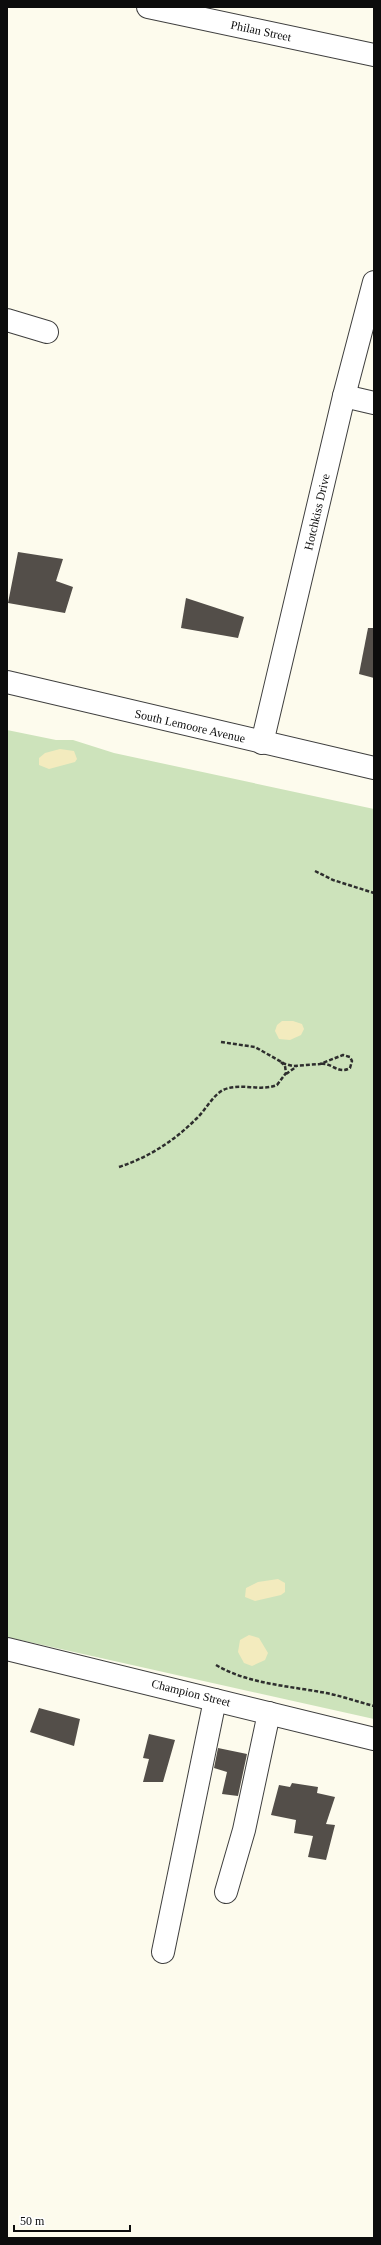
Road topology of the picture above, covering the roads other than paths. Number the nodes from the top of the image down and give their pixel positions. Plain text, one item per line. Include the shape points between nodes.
1 (148, 7) edge
2 (374, 54) edge
3 (374, 282) edge
4 (7, 320) edge
5 (47, 332) dead end
6 (344, 396) junction
7 (374, 403) edge
8 (7, 682) edge
9 (262, 743) junction
10 (374, 768) edge
11 (7, 1649) edge
12 (216, 1700) junction
13 (269, 1713) junction
14 (374, 1739) edge
15 (226, 1892) dead end
16 (164, 1952) dead end

1 - 2 street, Philan Street
3 - 6 street, Hotchkiss Drive
4 - 5 street
6 - 7 street
6 - 9 street, Hotchkiss Drive
8 - 9 street, South Lemoore Avenue
9 - 10 street, South Lemoore Avenue
11 - 12 street, Champion Street
12 - 13 street, Champion Street
12 - 16 street
13 - 14 street, Champion Street
13 - 15 street via 244,1830

